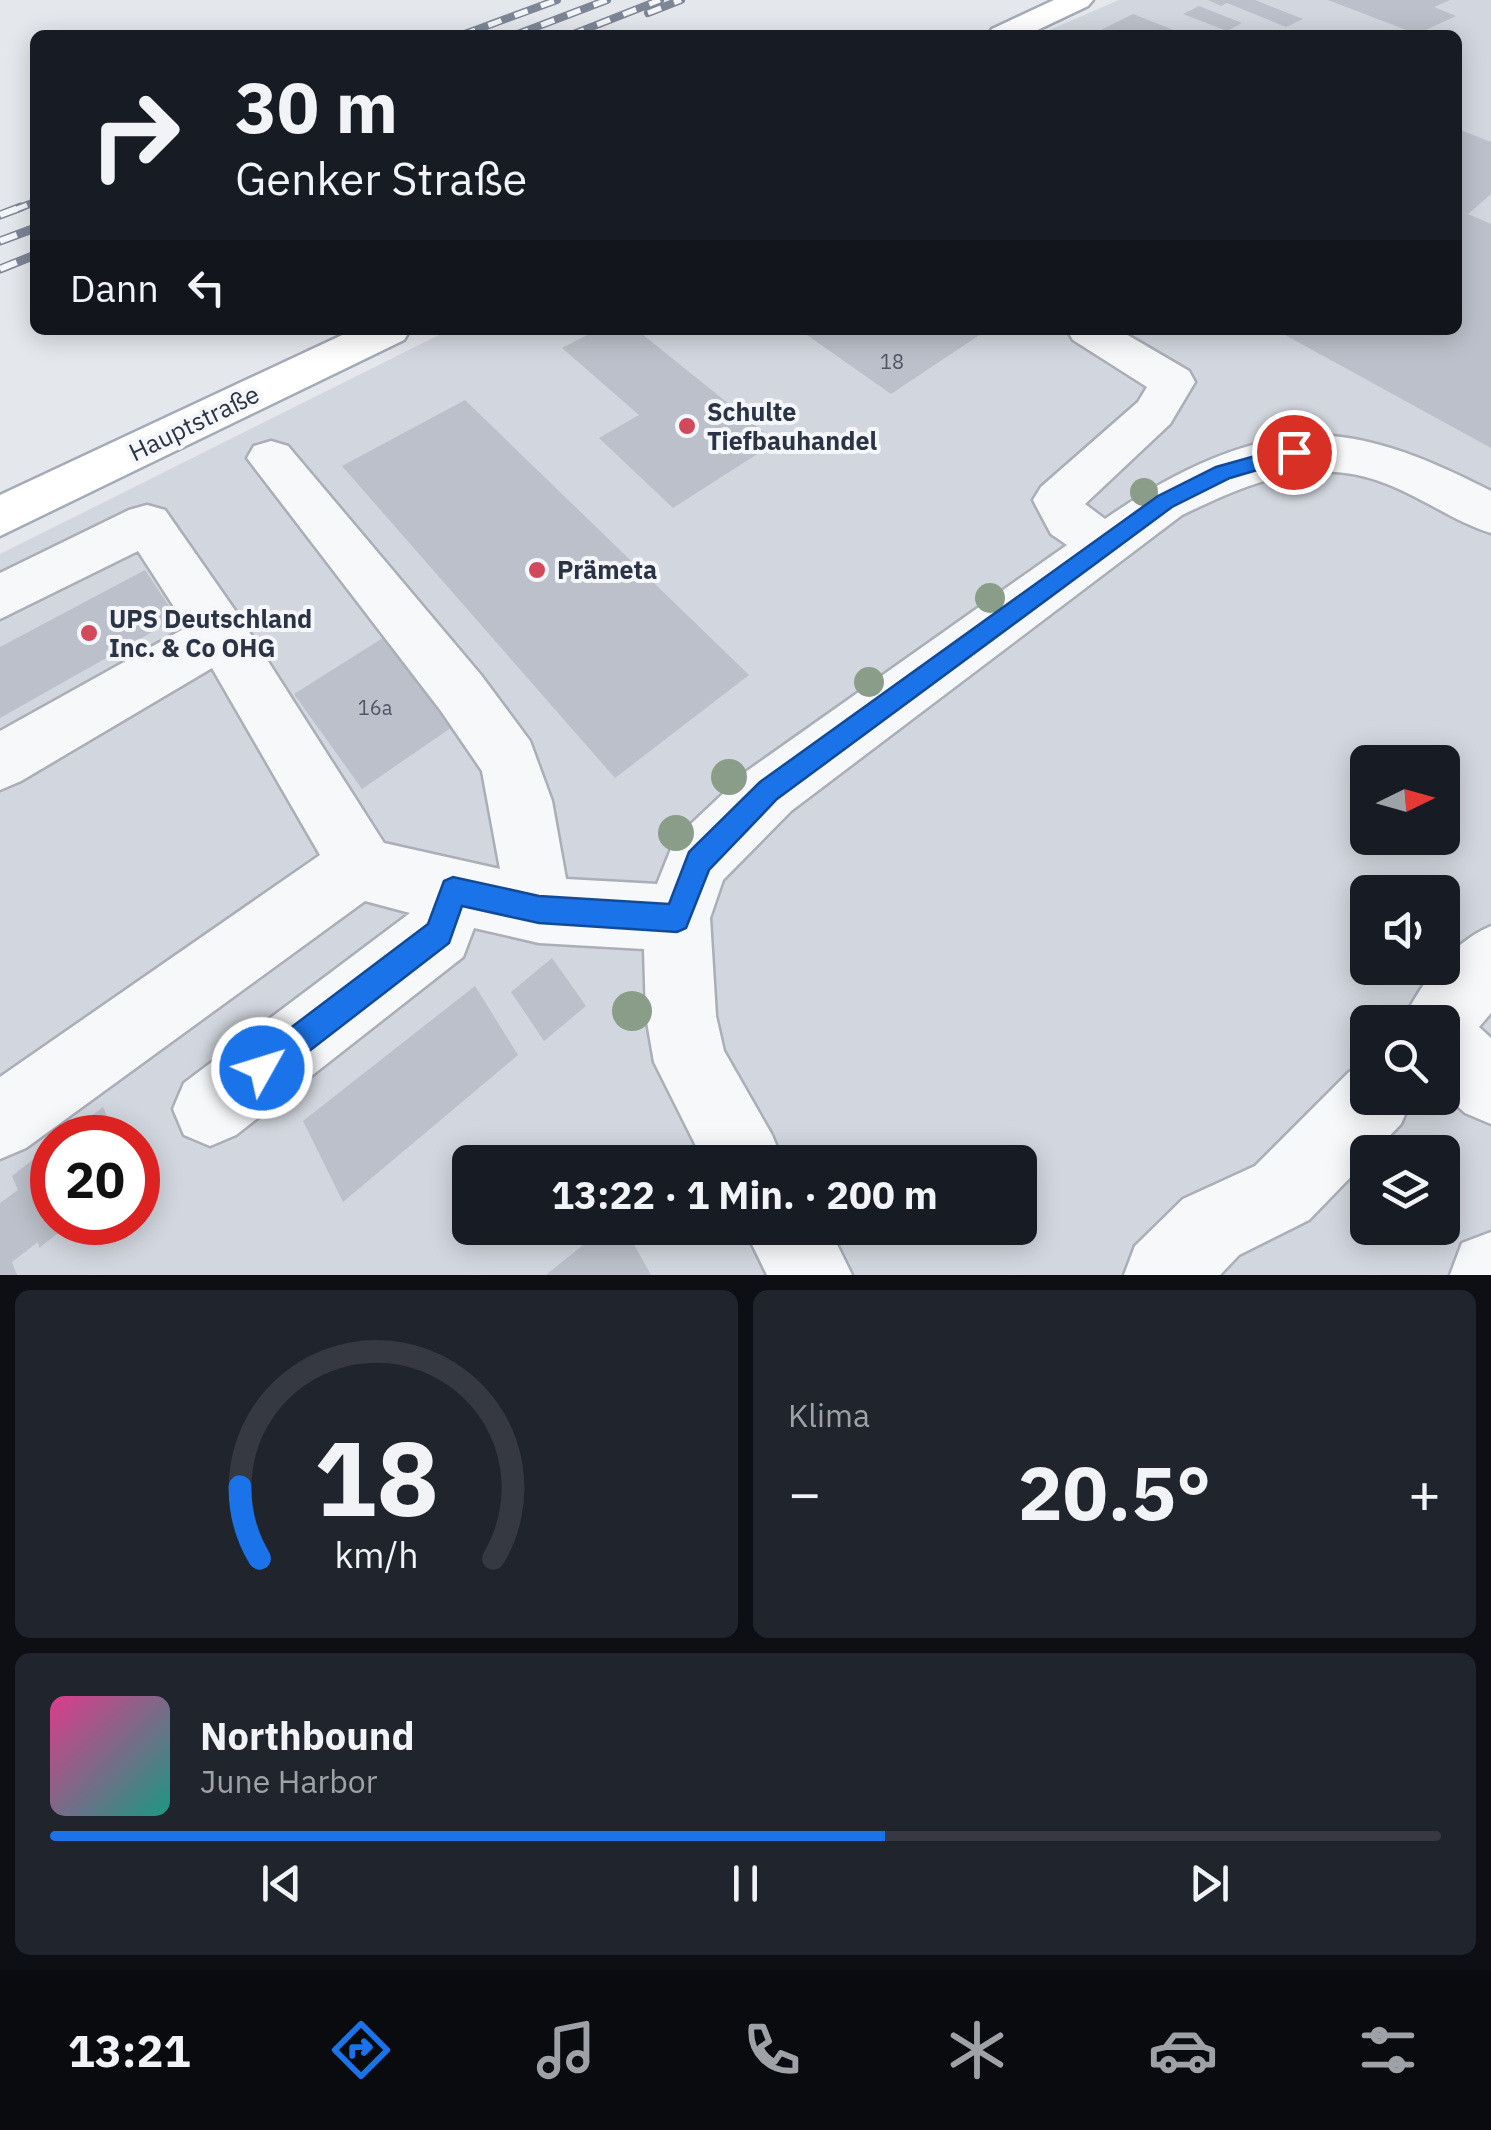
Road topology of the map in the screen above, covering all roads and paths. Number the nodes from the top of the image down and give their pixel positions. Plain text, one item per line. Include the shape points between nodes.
1 (1078, 0) edge
2 (1014, 30) edge
3 (378, 335) edge
4 (1096, 335) edge
5 (271, 458) dead end
6 (1491, 514) edge
7 (0, 517) edge
8 (1105, 545) junction
9 (0, 597) edge
10 (222, 636) junction
11 (0, 762) edge
12 (369, 869) junction
13 (453, 891) junction
14 (539, 910) junction
15 (677, 918) junction
16 (1491, 960) edge
17 (1453, 1005) edge
18 (1460, 1059) edge
19 (1491, 1087) edge
20 (210, 1109) dead end
21 (1359, 1115) edge
22 (0, 1122) edge
23 (736, 1145) edge
24 (794, 1245) edge
25 (812, 1275) edge
26 (1164, 1275) edge

1 - 2 main road
3 - 7 main road, Hauptstraße
4 - 8 street via 1173,382 1154,413 1058,500 1069,520
5 - 14 street via 509,760
6 - 8 street via 1387,462 1294,452 1223,472 1165,502
8 - 15 street via 768,791 698,862
9 - 10 street via 148,524
10 - 11 street
10 - 12 street
12 - 13 street
12 - 22 street
13 - 14 street
13 - 20 street via 439,933
14 - 15 street
15 - 23 street via 690,1062
16 - 17 street
18 - 19 street
21 - 26 street via 1282,1193 1210,1227
24 - 25 street

